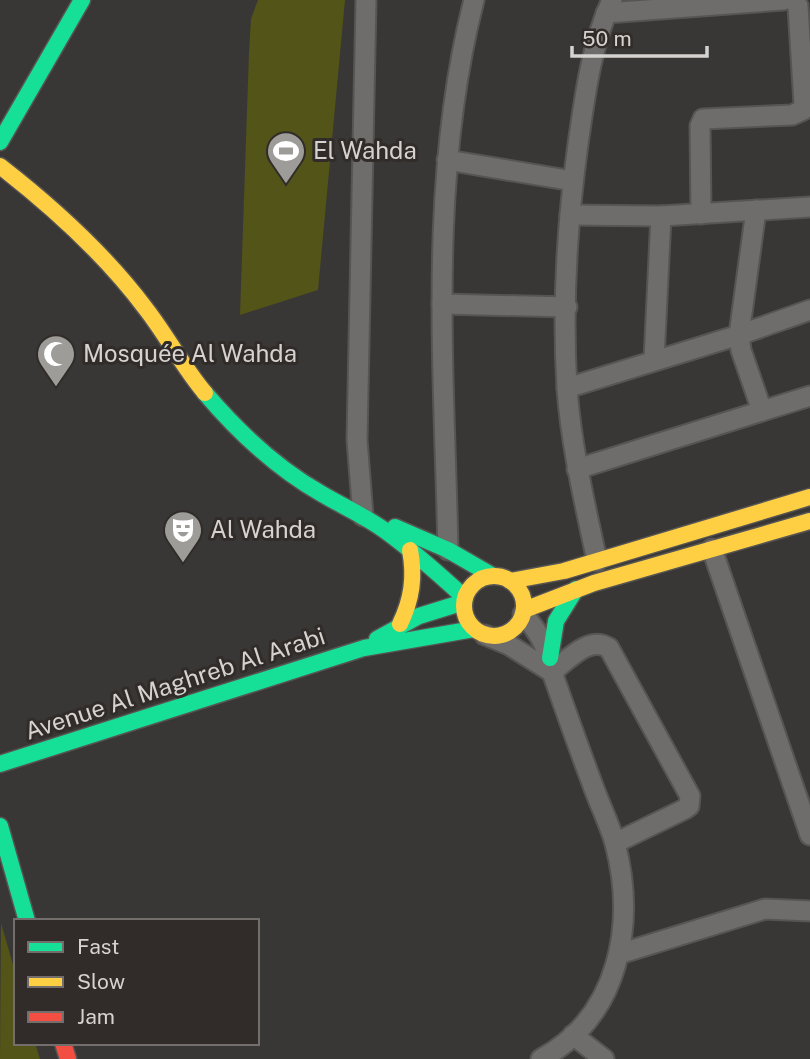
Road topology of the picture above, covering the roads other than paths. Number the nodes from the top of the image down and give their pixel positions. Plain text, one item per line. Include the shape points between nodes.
1 (82, 0) edge
2 (366, 0) edge
3 (474, 0) edge
4 (783, 0) edge
5 (793, 0) edge
6 (609, 6) edge
7 (0, 142) edge
8 (447, 160) junction
9 (0, 166) edge
10 (573, 181) junction
11 (810, 207) edge
12 (756, 210) junction
13 (701, 214) junction
14 (570, 215) junction
15 (661, 216) junction
16 (442, 304) junction
17 (567, 307) junction
18 (810, 310) edge
19 (739, 335) junction
20 (654, 360) junction
21 (567, 388) junction
22 (810, 396) edge
23 (762, 411) junction
24 (577, 469) junction
25 (810, 496) edge
26 (363, 516) junction
27 (810, 521) edge
28 (712, 549) junction
29 (410, 550) junction
30 (448, 550) junction
31 (597, 561) junction
32 (493, 576) junction
33 (510, 581) junction
34 (576, 589) junction
35 (464, 600) junction
36 (523, 612) junction
37 (400, 624) junction
38 (480, 632) junction
39 (363, 648) junction
40 (551, 665) junction
41 (0, 764) edge
42 (0, 826) edge
43 (810, 835) edge
44 (615, 843) junction
45 (810, 911) edge
46 (26, 919) edge
47 (619, 954) junction
48 (573, 1035) junction
49 (541, 1059) edge
50 (604, 1059) edge

1 - 7 main road
2 - 26 street via 357,440
3 - 8 street via 462,48
4 - 6 street
5 - 13 street via 798,6 803,110 792,115 703,119
6 - 10 street via 586,87
8 - 10 street
8 - 16 street
9 - 26 main road via 103,256 147,310 189,374 253,445 321,494
10 - 14 street
11 - 12 street
12 - 13 street
12 - 19 street
13 - 15 street
14 - 15 street
14 - 17 street
15 - 20 street
16 - 17 street
16 - 30 street
17 - 21 street
18 - 19 street
19 - 20 street
19 - 23 street
20 - 21 street
21 - 24 street
22 - 23 street
23 - 24 street
24 - 31 street
25 - 31 main road
26 - 29 main road
26 - 30 main road
27 - 28 main road
28 - 34 main road
28 - 43 street
29 - 35 main road
29 - 37 main road via 412,596
30 - 32 main road
31 - 33 main road
32 - 33 main road
32 - 35 main road via 475,583
33 - 36 main road via 521,593
34 - 36 main road
34 - 40 main road via 556,621
35 - 37 main road, Avenue Al Maghreb Al Arabi
35 - 38 main road via 465,617
36 - 38 main road via 512,630 495,636
36 - 40 street via 544,642
37 - 39 main road, Avenue Al Maghreb Al Arabi
38 - 39 main road, Avenue Al Maghreb Al Arabi
38 - 40 street
39 - 41 main road, Avenue Al Maghreb Al Arabi
40 - 44 street
40 - 44 street via 590,644 609,648 690,796 685,809
42 - 46 main road
44 - 47 street via 622,885
45 - 47 street via 765,909
47 - 48 street via 604,996
48 - 49 street
48 - 50 street

